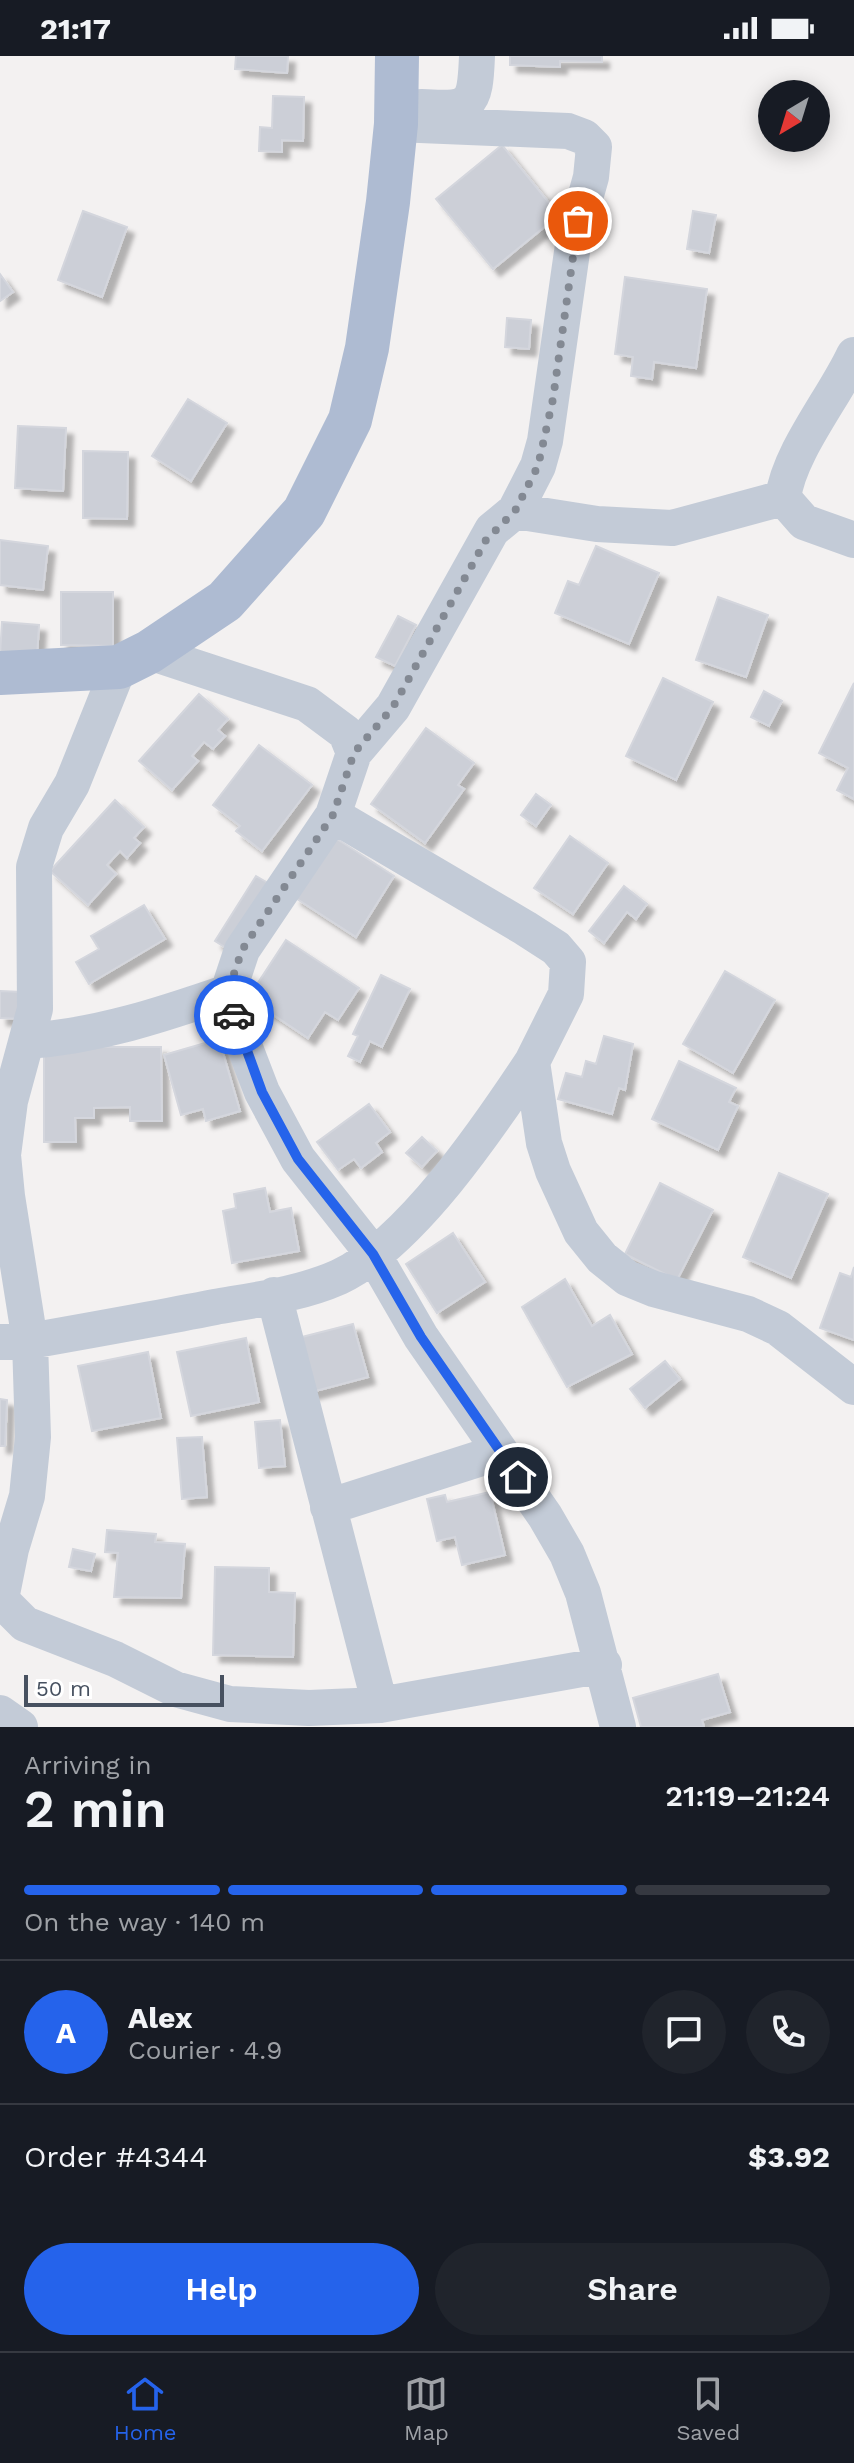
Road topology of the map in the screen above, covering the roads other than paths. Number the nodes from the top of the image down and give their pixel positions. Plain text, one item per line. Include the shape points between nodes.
1 (397, 56) edge
2 (477, 56) edge
3 (396, 114) junction
4 (854, 355) edge
5 (783, 498) junction
6 (515, 511) junction
7 (854, 540) edge
8 (134, 659) junction
9 (0, 673) edge
10 (354, 753) junction
11 (333, 815) junction
12 (228, 992) junction
13 (27, 1041) junction
14 (532, 1062) junction
15 (3, 1128) edge
16 (373, 1254) junction
17 (274, 1295) junction
18 (15, 1342) edge
19 (854, 1387) edge
20 (500, 1452) junction
21 (328, 1507) junction
22 (2, 1604) edge
23 (604, 1665) junction
24 (380, 1705) junction
25 (0, 1713) edge
26 (20, 1727) edge
27 (618, 1727) edge

1 - 3 main road
2 - 3 street via 474,95 467,105
3 - 6 street via 568,131 594,147 574,238 545,441
3 - 8 main road via 380,275 345,431 304,512 264,559 225,601
4 - 5 street
5 - 6 street via 672,528 597,524
5 - 7 street via 804,522
6 - 10 street via 492,530 393,707
8 - 9 main road
8 - 10 street via 307,704 346,733
8 - 13 street via 38,848 35,1009
10 - 11 street
11 - 12 street via 242,950
11 - 14 street via 525,928 568,962 566,994
12 - 13 street via 95,1034
12 - 16 street via 262,1092 298,1159
13 - 15 street
14 - 16 street via 473,1150
14 - 19 street via 553,1171 581,1232 602,1258 627,1278 654,1289 748,1314 778,1328
15 - 18 street
16 - 17 street via 339,1277
16 - 20 street via 421,1337
17 - 18 street
17 - 21 street
18 - 22 street via 33,1437 27,1496
20 - 21 street
20 - 23 street via 567,1554
21 - 24 street
22 - 24 street via 25,1624 175,1689 230,1704
23 - 24 street
23 - 27 street
25 - 26 street

